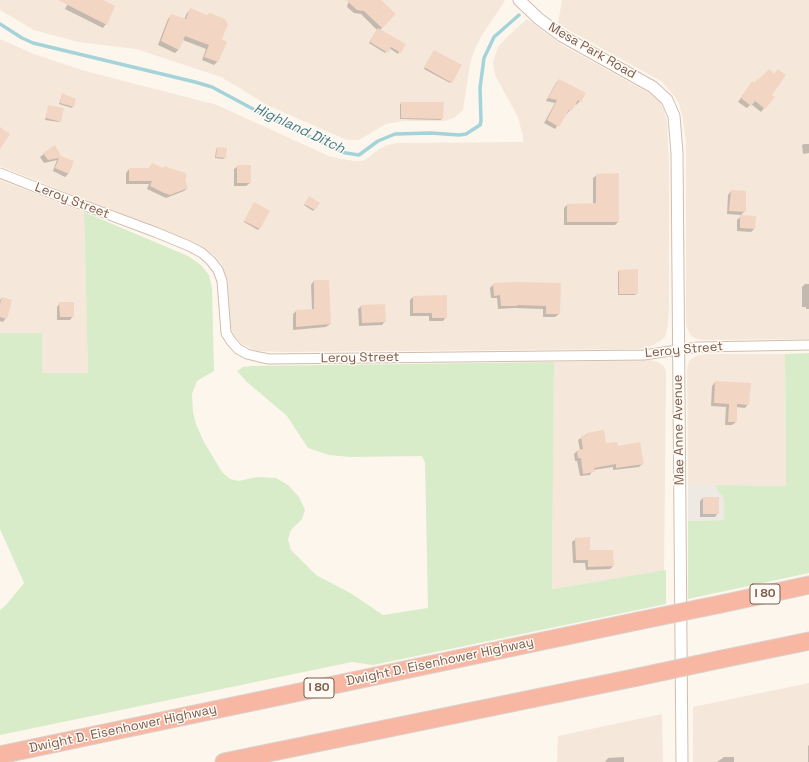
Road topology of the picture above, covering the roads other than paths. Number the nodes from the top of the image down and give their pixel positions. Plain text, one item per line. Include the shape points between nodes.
1 (519, 0) edge
2 (667, 100) joint
3 (0, 173) edge
4 (809, 345) edge
5 (678, 349) junction
6 (809, 585) edge
7 (809, 641) edge
8 (0, 755) edge
9 (224, 762) edge
10 (682, 762) edge

1 - 2 street, Mesa Park Road via 557,32 653,87
2 - 5 street, Mae Anne Avenue via 674,116 676,140
3 - 5 street, Leroy Street via 155,232 202,253 218,270 222,281 226,333 238,349 259,358 644,354
4 - 5 street, Leroy Street via 703,346
5 - 10 street, Mae Anne Avenue
6 - 8 highway, Dwight D. Eisenhower Highway / I 80, bridge
7 - 9 highway, bridge

